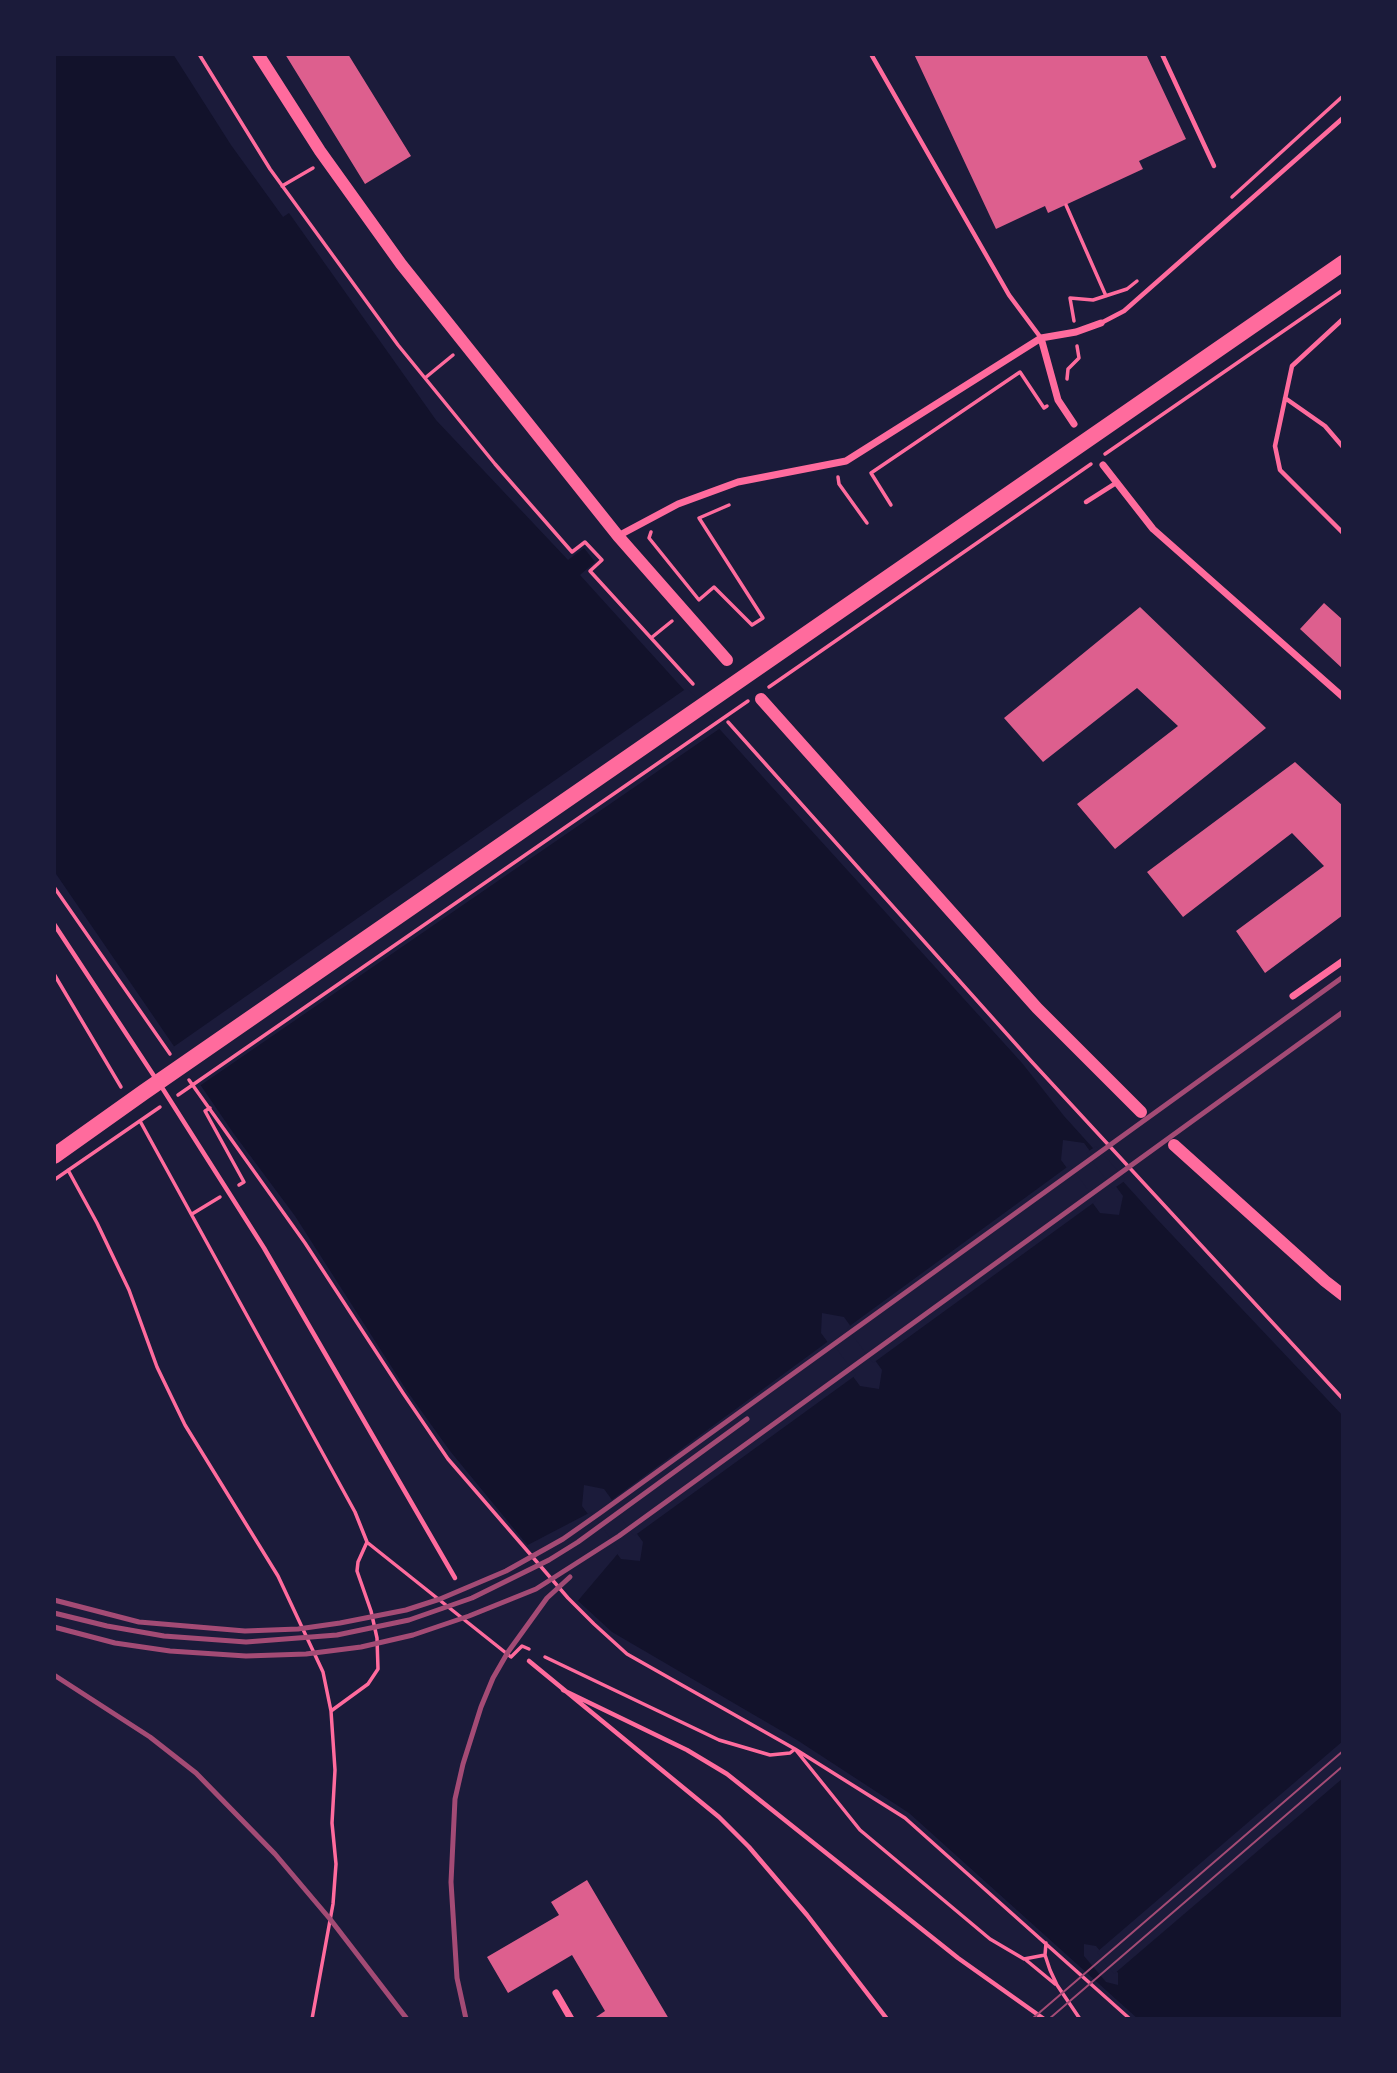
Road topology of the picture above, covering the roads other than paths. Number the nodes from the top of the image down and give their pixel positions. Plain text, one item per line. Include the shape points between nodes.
1 (258, 54) edge
2 (871, 54) edge
3 (1162, 54) edge
4 (1343, 118) edge
5 (1214, 166) dead end
6 (1343, 263) edge
7 (1343, 319) edge
8 (1101, 323) joint
9 (1041, 338) junction
10 (1285, 398) junction
11 (1074, 424) dead end
12 (1343, 447) edge
13 (1103, 465) dead end
14 (1116, 483) junction
15 (1086, 502) dead end
16 (1343, 533) edge
17 (618, 537) junction
18 (727, 660) dead end
19 (762, 694) road end
20 (1343, 697) edge
21 (54, 924) edge
22 (1343, 961) edge
23 (1293, 996) dead end
24 (1141, 1112) dead end
25 (1174, 1145) dead end
26 (60, 1161) edge
27 (1343, 1295) edge
28 (455, 1578) dead end
29 (529, 1661) dead end
30 (563, 1690) junction
31 (556, 1993) dead end
32 (571, 2019) edge
33 (887, 2019) edge
34 (1044, 2019) edge

1 - 17 street via 320,152 401,264
2 - 9 lane via 1009,295
3 - 5 lane
4 - 8 lane via 1124,311
6 - 26 main road via 144,1092
7 - 10 lane via 1292,366
8 - 9 street
9 - 11 street via 1058,400
9 - 17 street via 846,461 738,482 678,504
10 - 12 lane via 1325,426
10 - 16 lane via 1275,446 1280,470
13 - 14 street
14 - 15 lane
14 - 20 street via 1153,529
17 - 18 street
19 - 24 street via 1037,1009
21 - 28 lane via 230,1191
22 - 23 street
25 - 27 street
29 - 30 lane
30 - 33 lane via 750,1847
30 - 34 lane via 727,1774 958,1958
31 - 32 street

